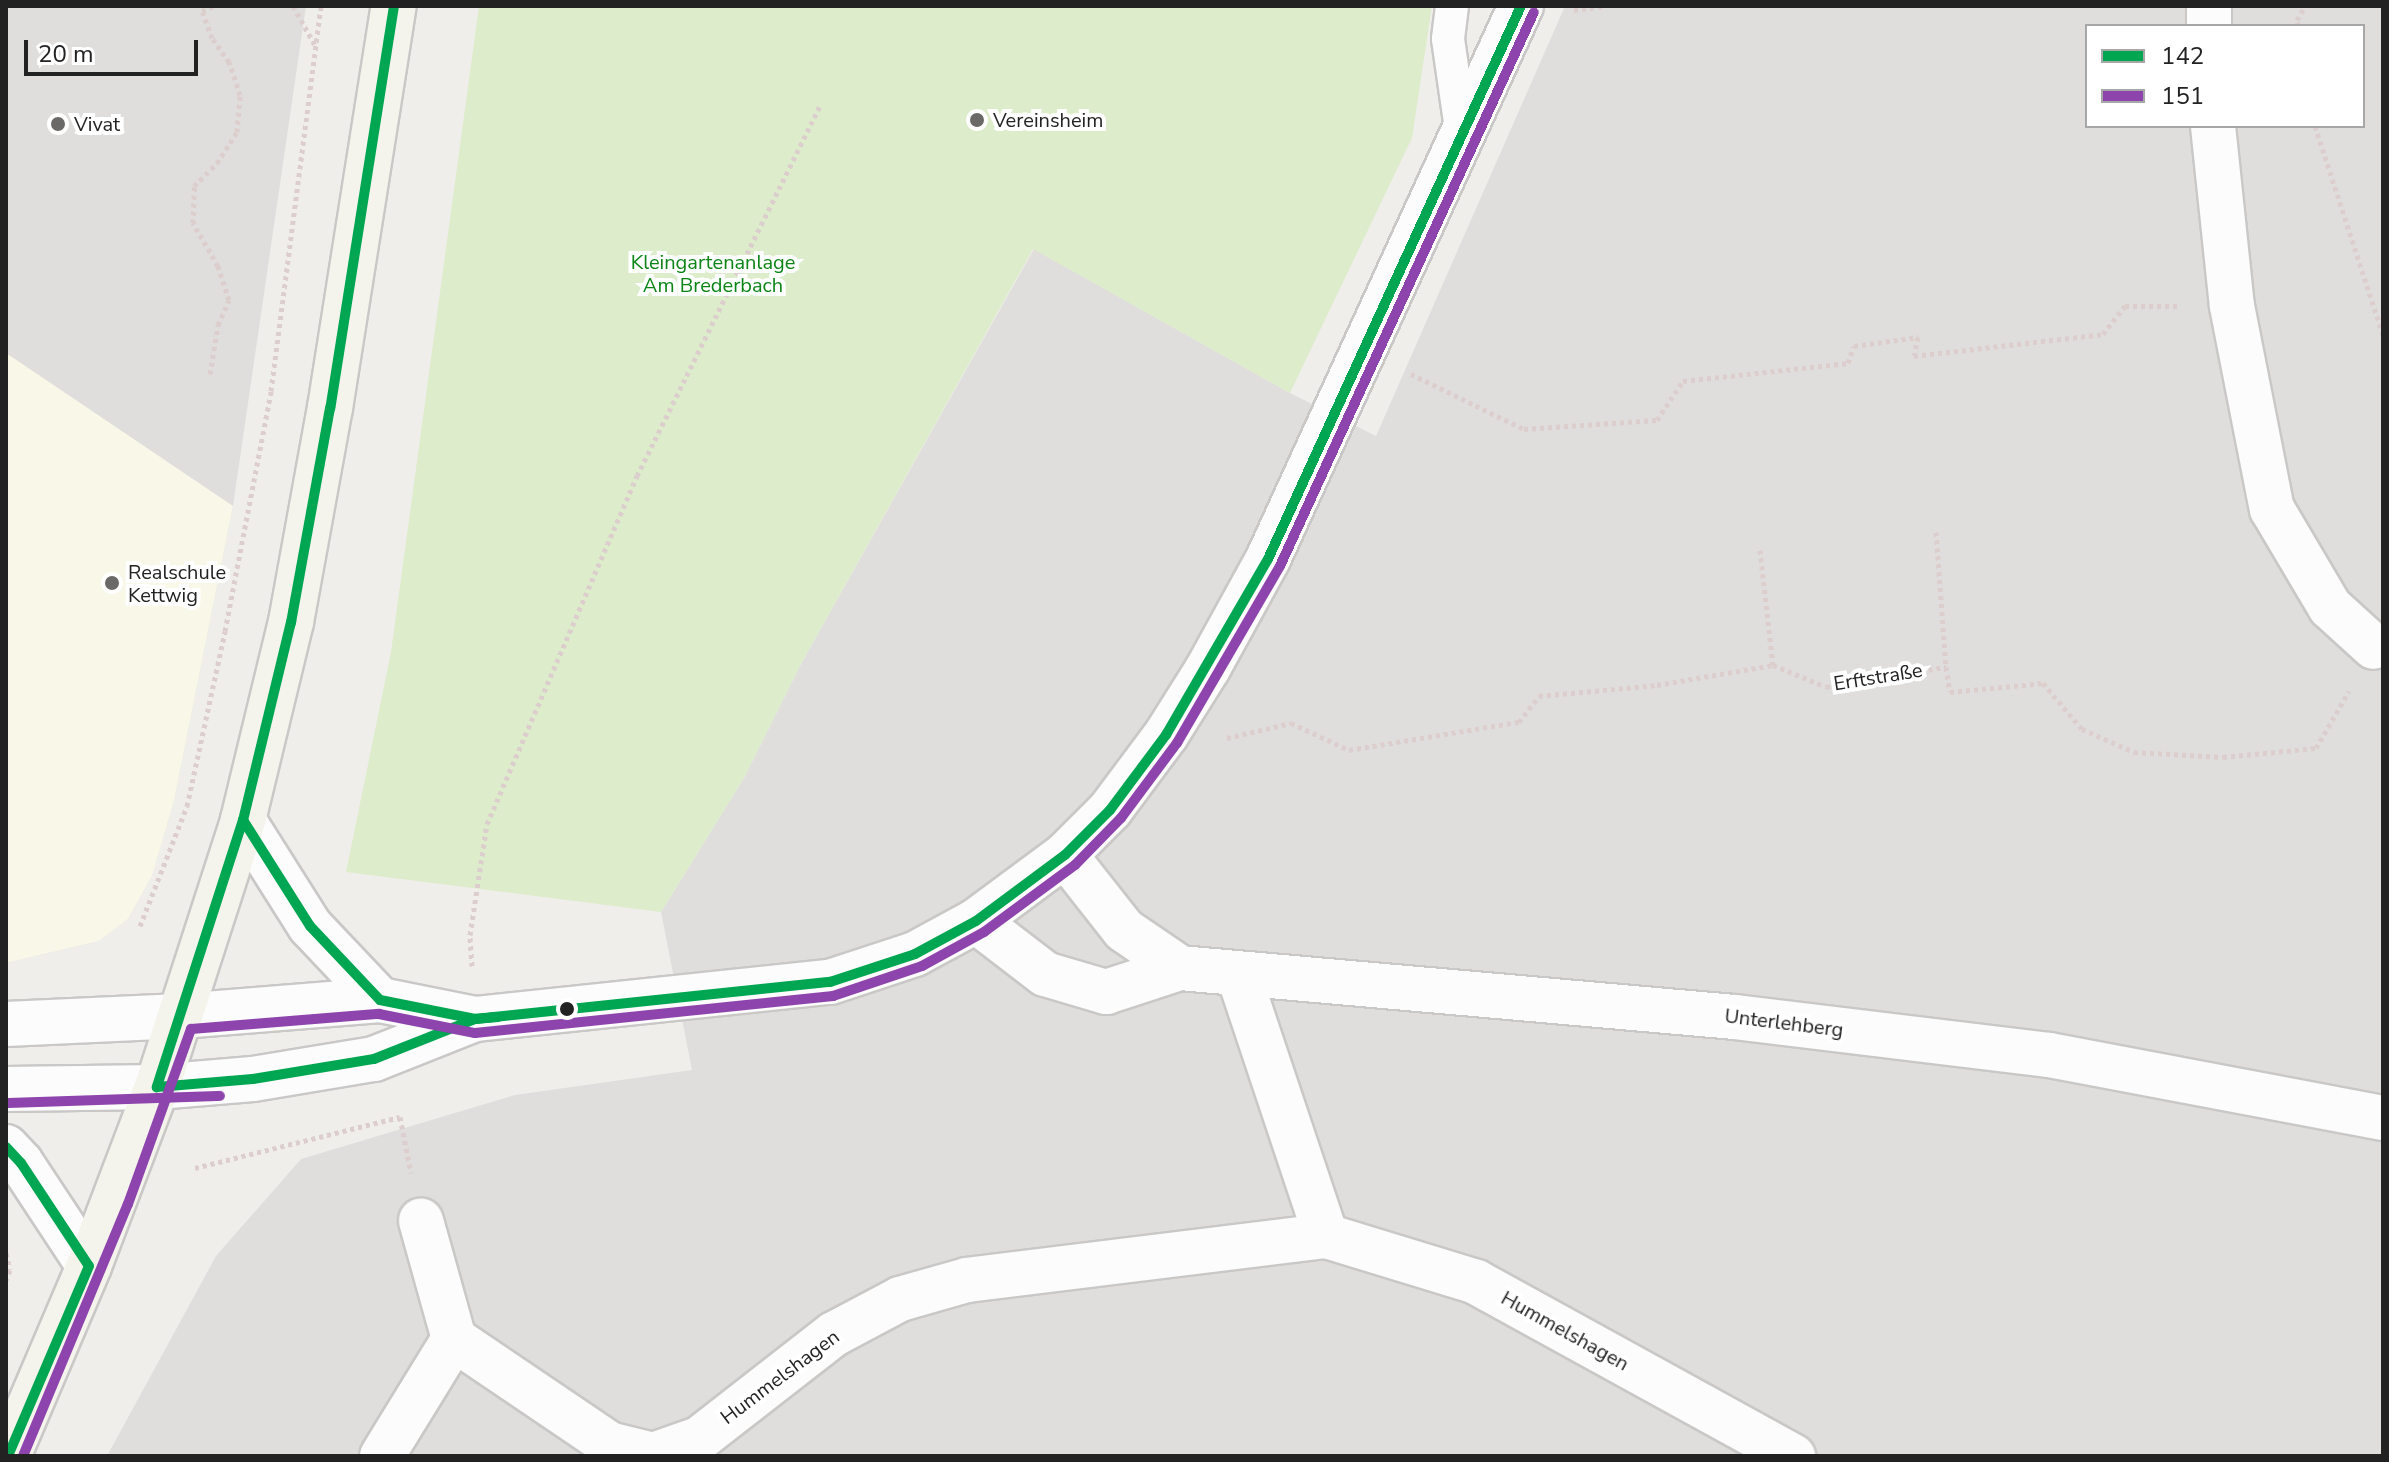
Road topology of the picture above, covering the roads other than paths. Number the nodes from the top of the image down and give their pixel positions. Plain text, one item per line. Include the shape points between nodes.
1 (394, 6) edge
2 (1452, 6) edge
3 (1521, 6) edge
4 (2213, 128) edge
5 (1462, 136) junction
6 (2374, 647) road end
7 (243, 820) junction
8 (1065, 855) junction
9 (976, 921) junction
10 (1180, 968) junction
11 (1239, 976) junction
12 (380, 1000) junction
13 (181, 1016) junction
14 (475, 1019) junction
15 (6, 1024) edge
16 (157, 1087) junction
17 (6, 1089) edge
18 (2383, 1118) edge
19 (6, 1147) edge
20 (421, 1221) road end
21 (1326, 1236) junction
22 (89, 1266) junction
23 (454, 1339) junction
24 (8, 1456) edge
25 (382, 1456) edge
26 (1793, 1456) edge

1 - 7 main road via 291,622
2 - 5 lane via 1448,39
3 - 5 street
4 - 6 street via 2232,306 2272,509 2330,607
5 - 8 street via 1268,559 1208,668 1110,810
7 - 12 street via 310,926
7 - 13 main road
8 - 9 street
8 - 10 street, Unterlehberg via 1124,930
9 - 10 street, Unterlehberg via 1045,974 1106,992
9 - 14 street via 915,954 830,982
10 - 11 street, Unterlehberg
11 - 18 street, Unterlehberg via 1735,1017 2033,1053
11 - 21 street
12 - 13 street
12 - 14 street
13 - 15 street
13 - 16 main road
14 - 16 street via 374,1059 253,1079
16 - 17 street
16 - 22 main road
19 - 22 street
20 - 23 street
21 - 23 street, Hummelshagen via 967,1280 900,1299 834,1334 699,1439 653,1455 609,1444
21 - 26 street, Hummelshagen via 1476,1282
22 - 24 main road
23 - 25 street

